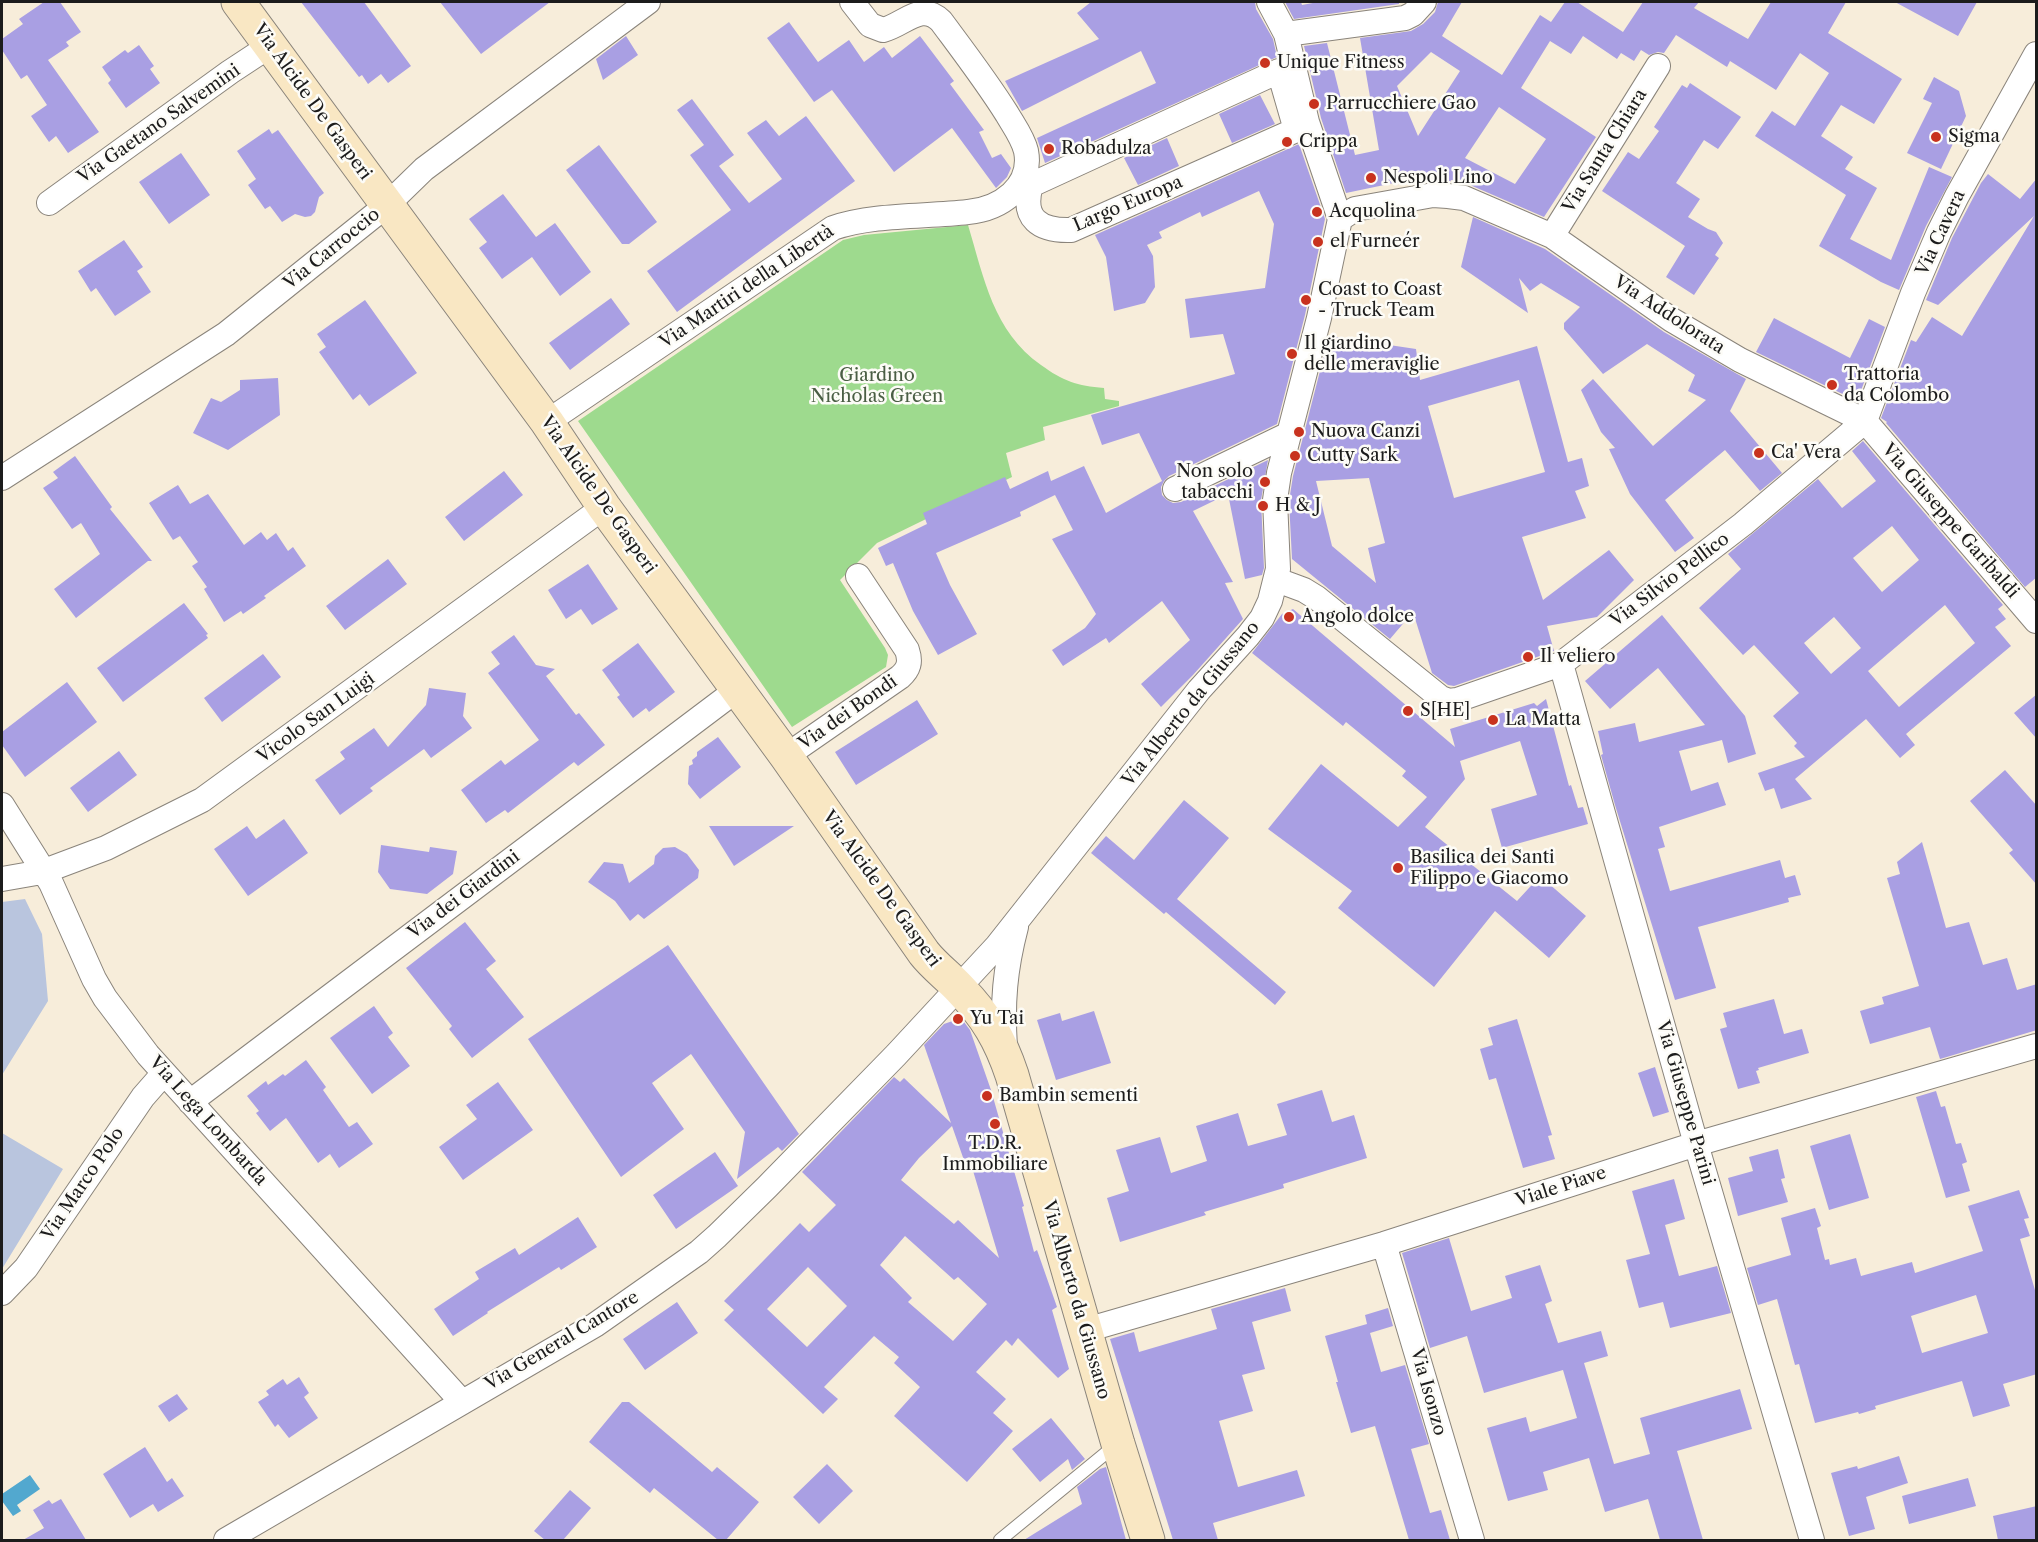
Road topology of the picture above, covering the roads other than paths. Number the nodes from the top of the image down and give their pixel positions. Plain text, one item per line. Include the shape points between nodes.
1 (238, 2) edge
2 (648, 2) edge
3 (852, 2) edge
4 (1269, 2) edge
5 (1424, 2) edge
6 (1286, 34) junction
7 (271, 45) junction
8 (2037, 54) edge
9 (1658, 66) dead end
10 (1296, 130) joint
11 (48, 203) dead end
12 (387, 205) junction
13 (1340, 219) junction
14 (1552, 236) junction
15 (547, 422) junction
16 (1865, 422) junction
17 (1289, 434) junction
18 (2, 478) edge
19 (1175, 489) dead end
20 (604, 507) junction
21 (858, 576) dead end
22 (1277, 580) junction
23 (2037, 621) edge
24 (1561, 664) junction
25 (738, 688) junction
26 (786, 756) junction
27 (2, 805) edge
28 (42, 872) junction
29 (2, 879) edge
30 (1019, 919) junction
31 (958, 987) junction
32 (2037, 1046) edge
33 (1006, 1058) junction
34 (164, 1073) junction
35 (190, 1102) junction
36 (1696, 1144) junction
37 (1384, 1244) junction
38 (2, 1293) edge
39 (1086, 1330) junction
40 (462, 1402) junction
41 (1118, 1444) junction
42 (226, 1540) edge
43 (1000, 1540) edge
44 (1148, 1540) edge
45 (1472, 1540) edge
46 (1812, 1540) edge

1 - 7 street, Via Alcide De Gasperi
2 - 12 street, Via Carroccio via 424,169
3 - 15 street, Via Martiri della Libertà via 870,25 883,30 917,14 934,14 941,21 1020,136 1027,163 1018,187 998,205 971,212 852,222 833,228
4 - 6 street
5 - 6 street via 1405,18
6 - 13 street via 1306,122
7 - 11 street, Via Gaetano Salvemini
7 - 12 street, Via Alcide De Gasperi
8 - 16 street, Via Cavera via 1939,232
9 - 14 street, Via Santa Chiara
10 - 10 street, Largo Europa via 1279,71 1031,185 1029,207 1032,216 1049,230 1071,230
12 - 15 street, Via Alcide De Gasperi
12 - 18 street, Via Carroccio via 226,334
13 - 14 street, Via Addolorata via 1355,209 1433,195 1464,198
13 - 17 street, Via Alberto da Giussano
14 - 16 street, Via Addolorata via 1682,326 1740,360
15 - 20 street, Via Alcide De Gasperi
16 - 23 street, Via Giuseppe Garibaldi
16 - 24 street, Via Silvio Pellico via 1743,524
17 - 19 street
17 - 22 street, Via Alberto da Giussano via 1275,500
20 - 25 street, Via Alcide De Gasperi
20 - 28 street, Vicolo San Luigi via 202,801 106,848
21 - 26 street, Via dei Bondi via 907,650 908,668
22 - 24 street, Via Silvio Pellico via 1317,598 1449,701
22 - 30 street, Via Alberto da Giussano via 1262,618 1199,690
24 - 36 street, Via Giuseppe Parini
25 - 26 street, Via Alcide De Gasperi
25 - 35 street, Via dei Giardini
26 - 31 street, Via Alcide De Gasperi via 924,953
27 - 28 street, Via Lega Lombarda
28 - 29 street, Vicolo San Luigi
28 - 34 street, Via Lega Lombarda via 105,998
30 - 31 street, Via Alberto da Giussano
30 - 33 street, Via Alberto da Giussano via 1003,995
31 - 33 street, Via Alberto da Giussano via 990,1025
31 - 40 street, Via General Cantore via 711,1241 604,1319
32 - 36 street, Viale Piave
33 - 39 street, Via Alberto da Giussano
34 - 35 street, Via Lega Lombarda
34 - 38 street, Via Marco Polo via 143,1097 26,1268
35 - 40 street, Via Lega Lombarda
36 - 37 street, Viale Piave
36 - 46 street, Via Giuseppe Parini
37 - 39 street, Viale Piave
37 - 45 street, Via Isonzo
39 - 41 street, Via Alberto da Giussano
40 - 42 street, Via General Cantore
41 - 43 lane
41 - 44 street, Via Alberto da Giussano

